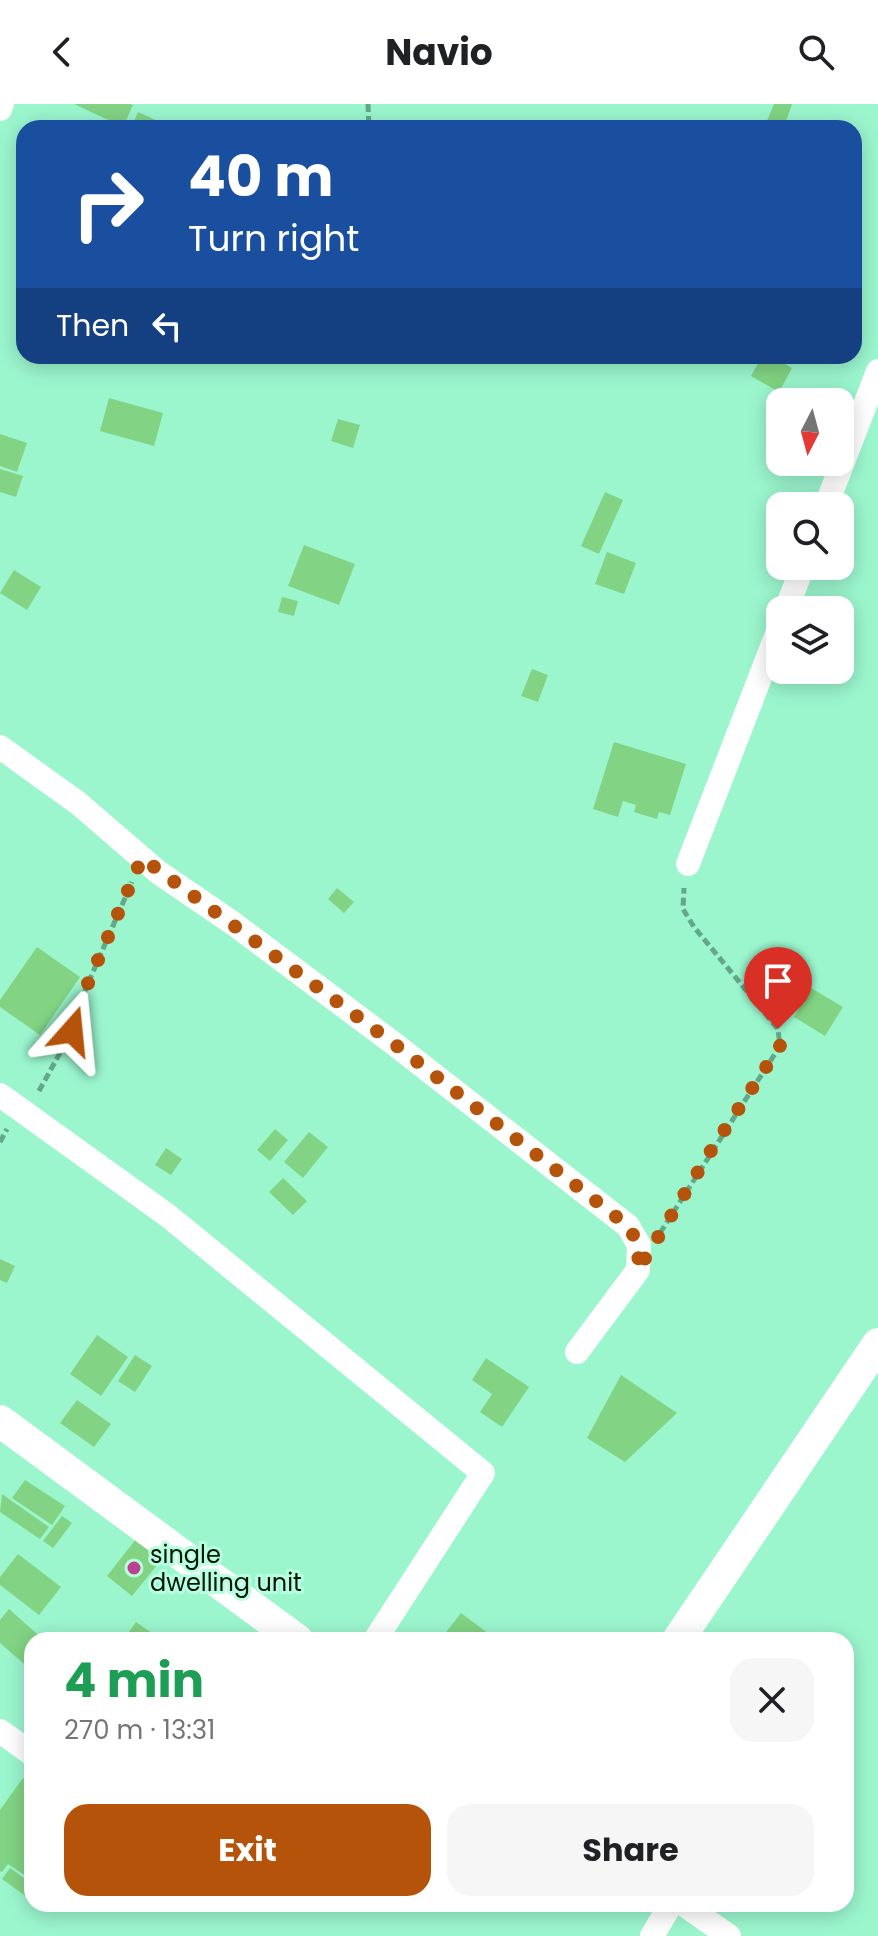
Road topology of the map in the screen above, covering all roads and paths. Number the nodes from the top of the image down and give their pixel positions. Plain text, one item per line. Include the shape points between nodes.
1 (878, 371) edge
2 (831, 492) edge
3 (766, 662) edge
4 (0, 747) edge
5 (142, 858) junction
6 (688, 864) joint
7 (9, 1102) edge
8 (0, 1142) edge
9 (638, 1270) junction
10 (878, 1344) edge
11 (577, 1352) dead end
12 (0, 1421) edge
13 (286, 1632) edge
14 (380, 1632) edge
15 (683, 1632) edge
16 (0, 1731) edge
17 (24, 1748) edge
18 (666, 1912) edge
19 (694, 1912) edge
20 (652, 1936) edge
21 (729, 1936) edge

1 - 2 street
3 - 6 street
4 - 5 street
5 - 7 path via 72,1031 41,1089
5 - 9 street via 393,1043 628,1226 639,1245
6 - 9 path via 683,909 778,1029 780,1046
7 - 8 path
7 - 14 street via 167,1215 483,1473
9 - 11 street
10 - 15 street
12 - 13 street
16 - 17 street
18 - 20 street
19 - 21 street

